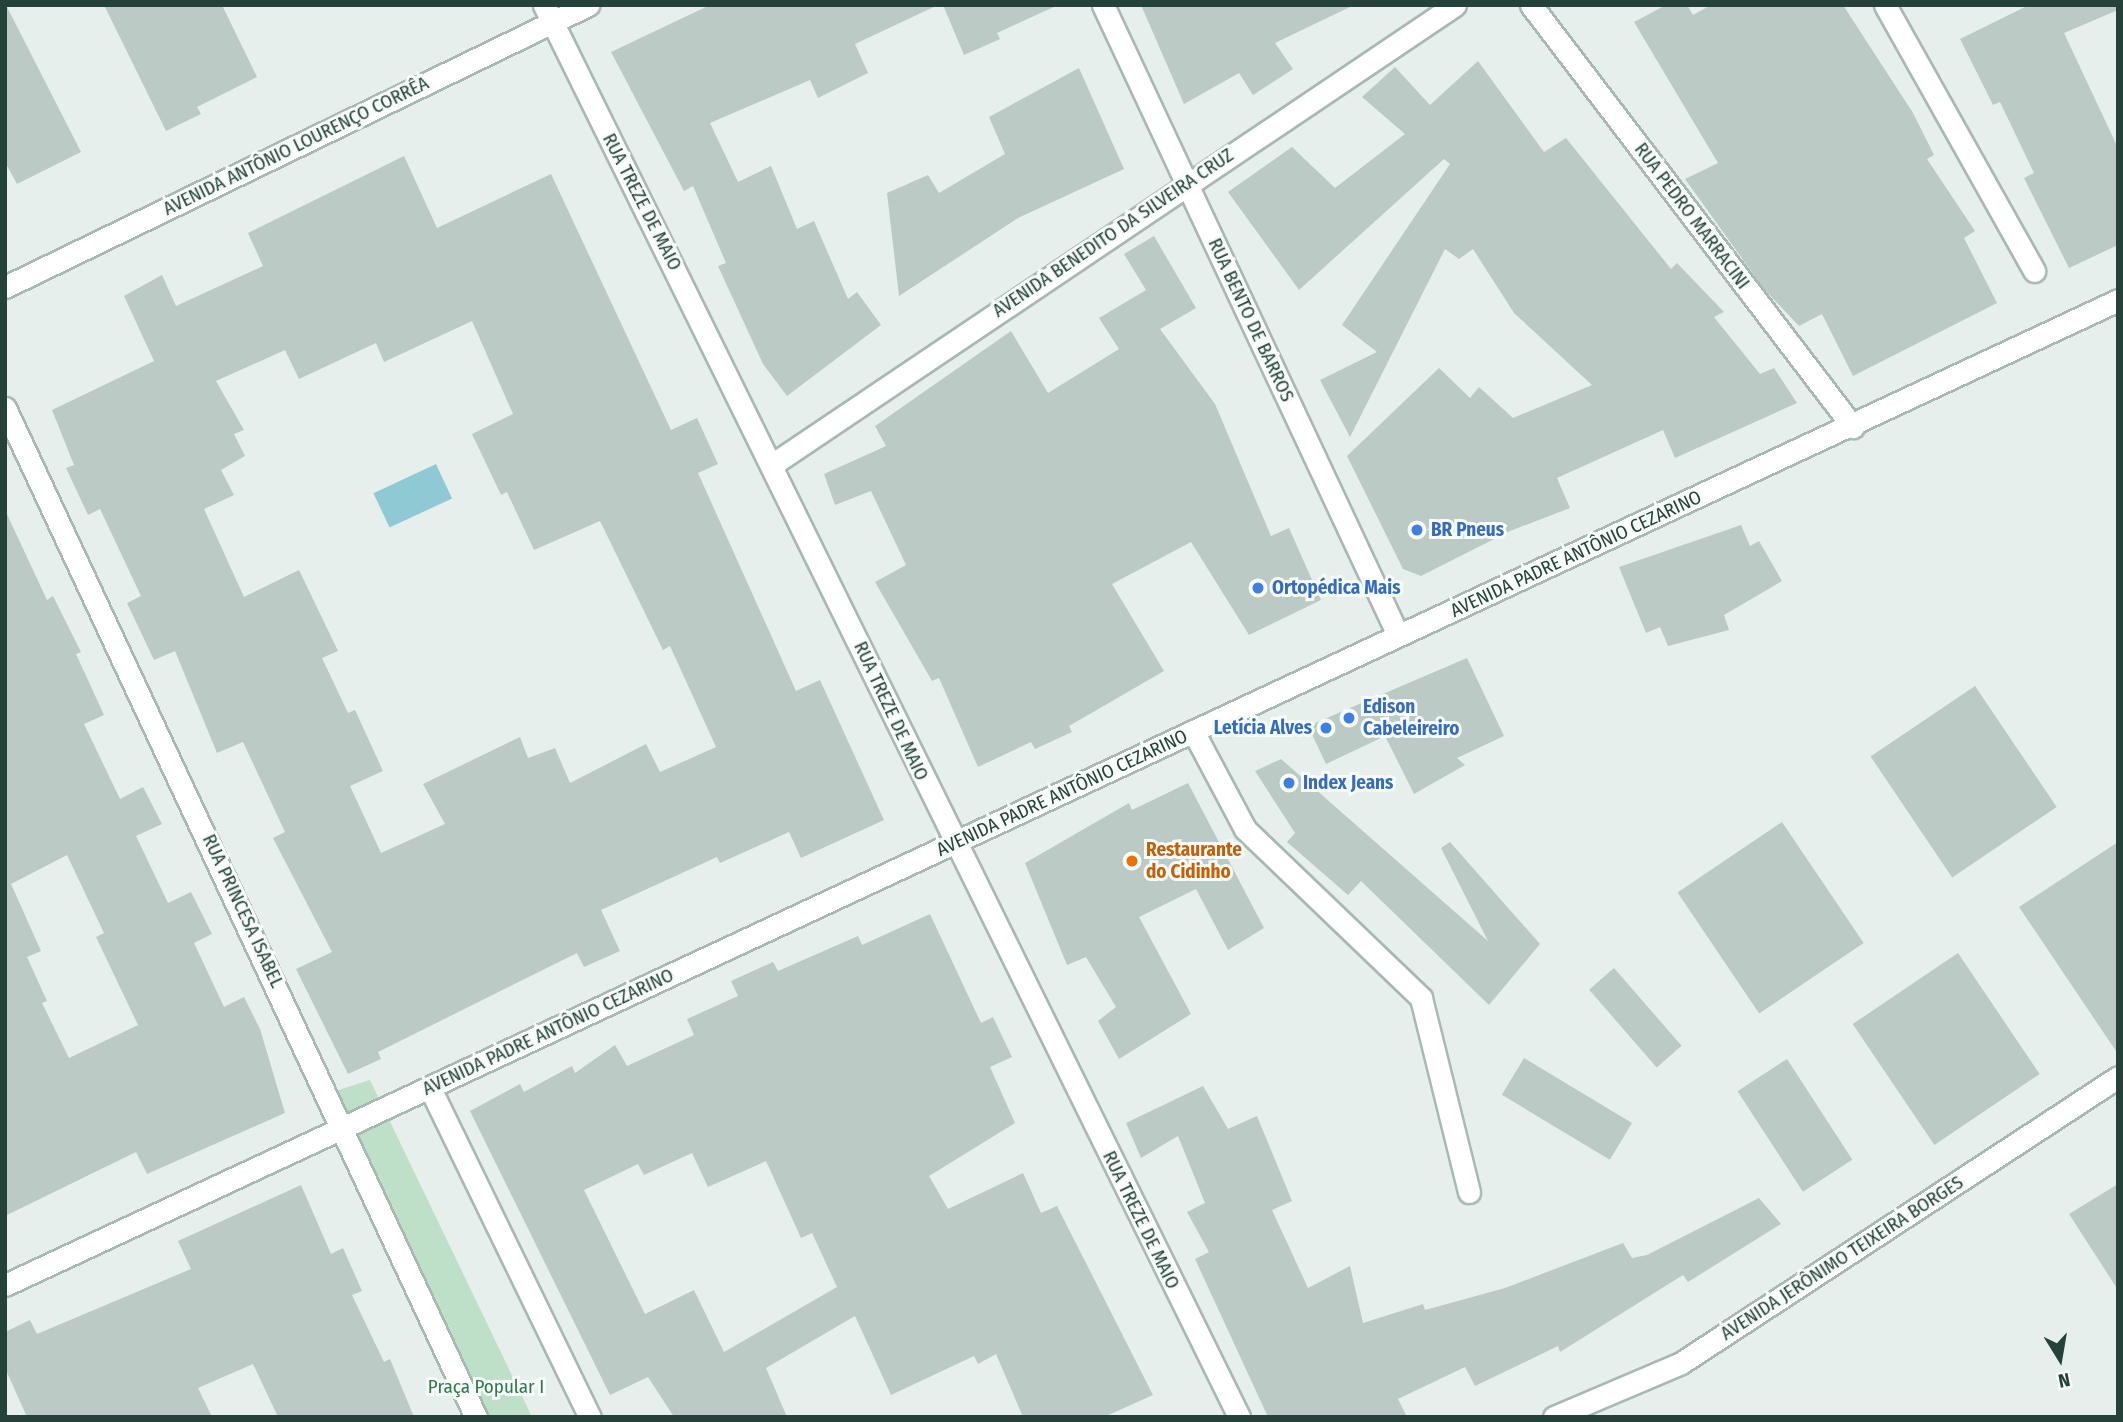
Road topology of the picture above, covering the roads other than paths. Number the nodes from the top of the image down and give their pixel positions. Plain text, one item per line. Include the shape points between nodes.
1 (588, 5) edge
2 (1103, 5) edge
3 (1455, 5) edge
4 (1531, 5) edge
5 (1885, 5) edge
6 (548, 14) edge
7 (1186, 182) junction
8 (2034, 271) dead end
9 (5, 287) edge
10 (2118, 300) edge
11 (5, 408) edge
12 (1853, 427) junction
13 (773, 464) junction
14 (1398, 635) junction
15 (1193, 731) junction
16 (954, 844) junction
17 (2118, 1077) edge
18 (430, 1088) junction
19 (344, 1125) junction
20 (1469, 1192) dead end
21 (5, 1285) edge
22 (476, 1417) edge
23 (590, 1417) edge
24 (1239, 1417) edge
25 (1554, 1417) edge

1 - 6 street, AVENIDA ANTÔNIO LOURENÇO CORRÊA
2 - 7 street, RUA BENTO DE BARROS
3 - 7 street, AVENIDA BENEDITO DA SILVEIRA CRUZ
4 - 12 street, RUA PEDRO MARRACINI
5 - 8 street
6 - 9 street, AVENIDA ANTÔNIO LOURENÇO CORRÊA
6 - 13 street, RUA TREZE DE MAIO
7 - 13 street, AVENIDA BENEDITO DA SILVEIRA CRUZ
7 - 14 street, RUA BENTO DE BARROS
10 - 12 street, AVENIDA PADRE ANTÔNIO CEZARINO
11 - 19 street, RUA PRINCESA ISABEL
12 - 14 street, AVENIDA PADRE ANTÔNIO CEZARINO
13 - 16 street, RUA TREZE DE MAIO
14 - 15 street, AVENIDA PADRE ANTÔNIO CEZARINO
15 - 16 street, AVENIDA PADRE ANTÔNIO CEZARINO
15 - 20 street via 1245,829 1421,998
16 - 18 street, AVENIDA PADRE ANTÔNIO CEZARINO
16 - 24 street, RUA TREZE DE MAIO
17 - 25 street, AVENIDA JERÔNIMO TEIXEIRA BORGES via 1681,1363
18 - 19 street, AVENIDA PADRE ANTÔNIO CEZARINO
18 - 23 street
19 - 21 street, AVENIDA PADRE ANTÔNIO CEZARINO
19 - 22 street, RUA PRINCESA ISABEL

